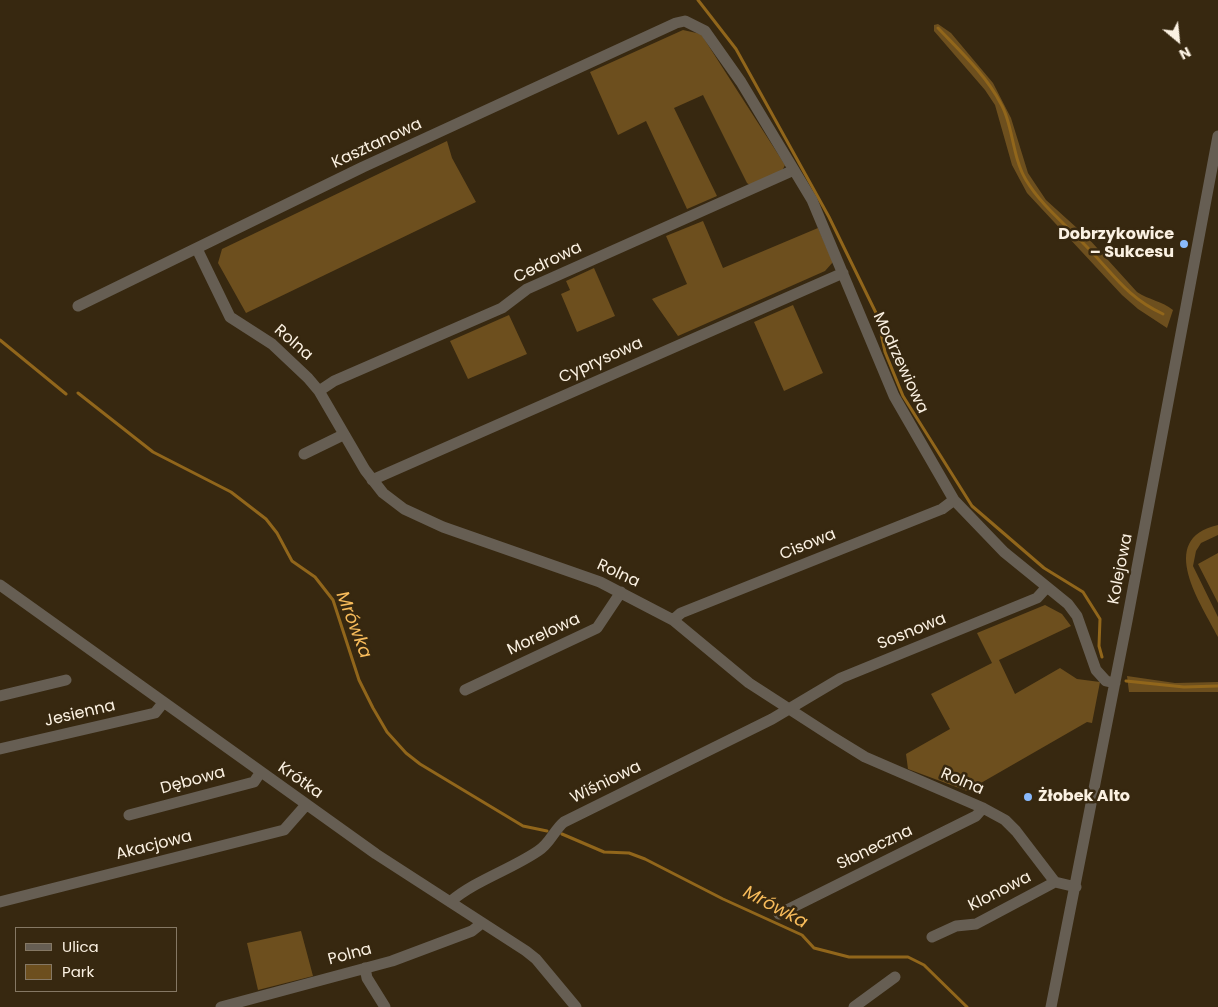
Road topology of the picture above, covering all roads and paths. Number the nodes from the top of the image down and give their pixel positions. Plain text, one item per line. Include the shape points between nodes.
1 (694, 23) joint
2 (1218, 136) edge
3 (1216, 163) edge
4 (794, 170) junction
5 (197, 249) junction
6 (843, 273) junction
7 (78, 306) dead end
8 (319, 391) junction
9 (343, 435) junction
10 (304, 454) dead end
11 (372, 480) junction
12 (954, 500) junction
13 (0, 585) edge
14 (1048, 587) junction
15 (621, 592) junction
16 (673, 620) junction
17 (66, 680) dead end
18 (1115, 682) junction
19 (465, 690) dead end
20 (0, 696) edge
21 (163, 703) junction
22 (788, 709) junction
23 (0, 749) edge
24 (260, 773) junction
25 (306, 805) junction
26 (983, 808) junction
27 (129, 815) dead end
28 (1055, 882) junction
29 (1076, 887) junction
30 (0, 902) edge
31 (450, 902) junction
32 (779, 914) dead end
33 (482, 923) junction
34 (932, 937) dead end
35 (364, 968) junction
36 (895, 977) dead end
37 (227, 1006) edge
38 (385, 1007) edge
39 (576, 1007) edge
40 (854, 1007) edge
41 (1051, 1007) edge

1 - 4 street, Modrzewiowa via 705,31 741,82
1 - 5 street, Kasztanowa via 676,23 363,167
2 - 3 street, Kolejowa
3 - 18 street, Kolejowa
4 - 6 street, Modrzewiowa via 812,200
4 - 8 street, Cedrowa via 527,289 502,308 334,381
5 - 7 street, Kasztanowa
5 - 8 street, Rolna via 230,317 272,344
6 - 11 street, Cyprysowa
6 - 12 street, Modrzewiowa via 894,396
8 - 9 street, Rolna
9 - 10 street
9 - 11 street, Rolna
11 - 15 street, Rolna via 393,502 418,516
12 - 14 street, Modrzewiowa via 1004,552
12 - 16 street, Cisowa via 942,508 681,613
13 - 21 street, Krótka
14 - 18 street, Modrzewiowa via 1077,616 1098,673 1106,681
14 - 22 street, Sosnowa via 1037,598 841,678
15 - 16 street, Rolna
15 - 19 street, Morelowa via 598,628
16 - 22 street, Rolna via 749,683
17 - 20 street
18 - 29 street, Kolejowa
21 - 23 street, Jesienna via 155,713
21 - 24 street, Krótka
22 - 26 street, Rolna via 865,757
22 - 31 street, Wiśniowa via 564,822 538,852 463,890
24 - 25 street, Krótka
24 - 27 street, Dębowa via 254,782
25 - 30 street, Akacjowa via 284,830
25 - 31 street, Krótka
26 - 28 street, Rolna via 1010,824
26 - 32 street, Słoneczna via 976,816
28 - 29 street
28 - 34 street, Klonowa via 976,924 956,926
29 - 41 street, Kolejowa
31 - 33 street, Krótka
33 - 35 street, Polna via 472,931 423,951
33 - 39 street, Krótka via 536,959
35 - 37 street, Polna
35 - 38 street
36 - 40 street

